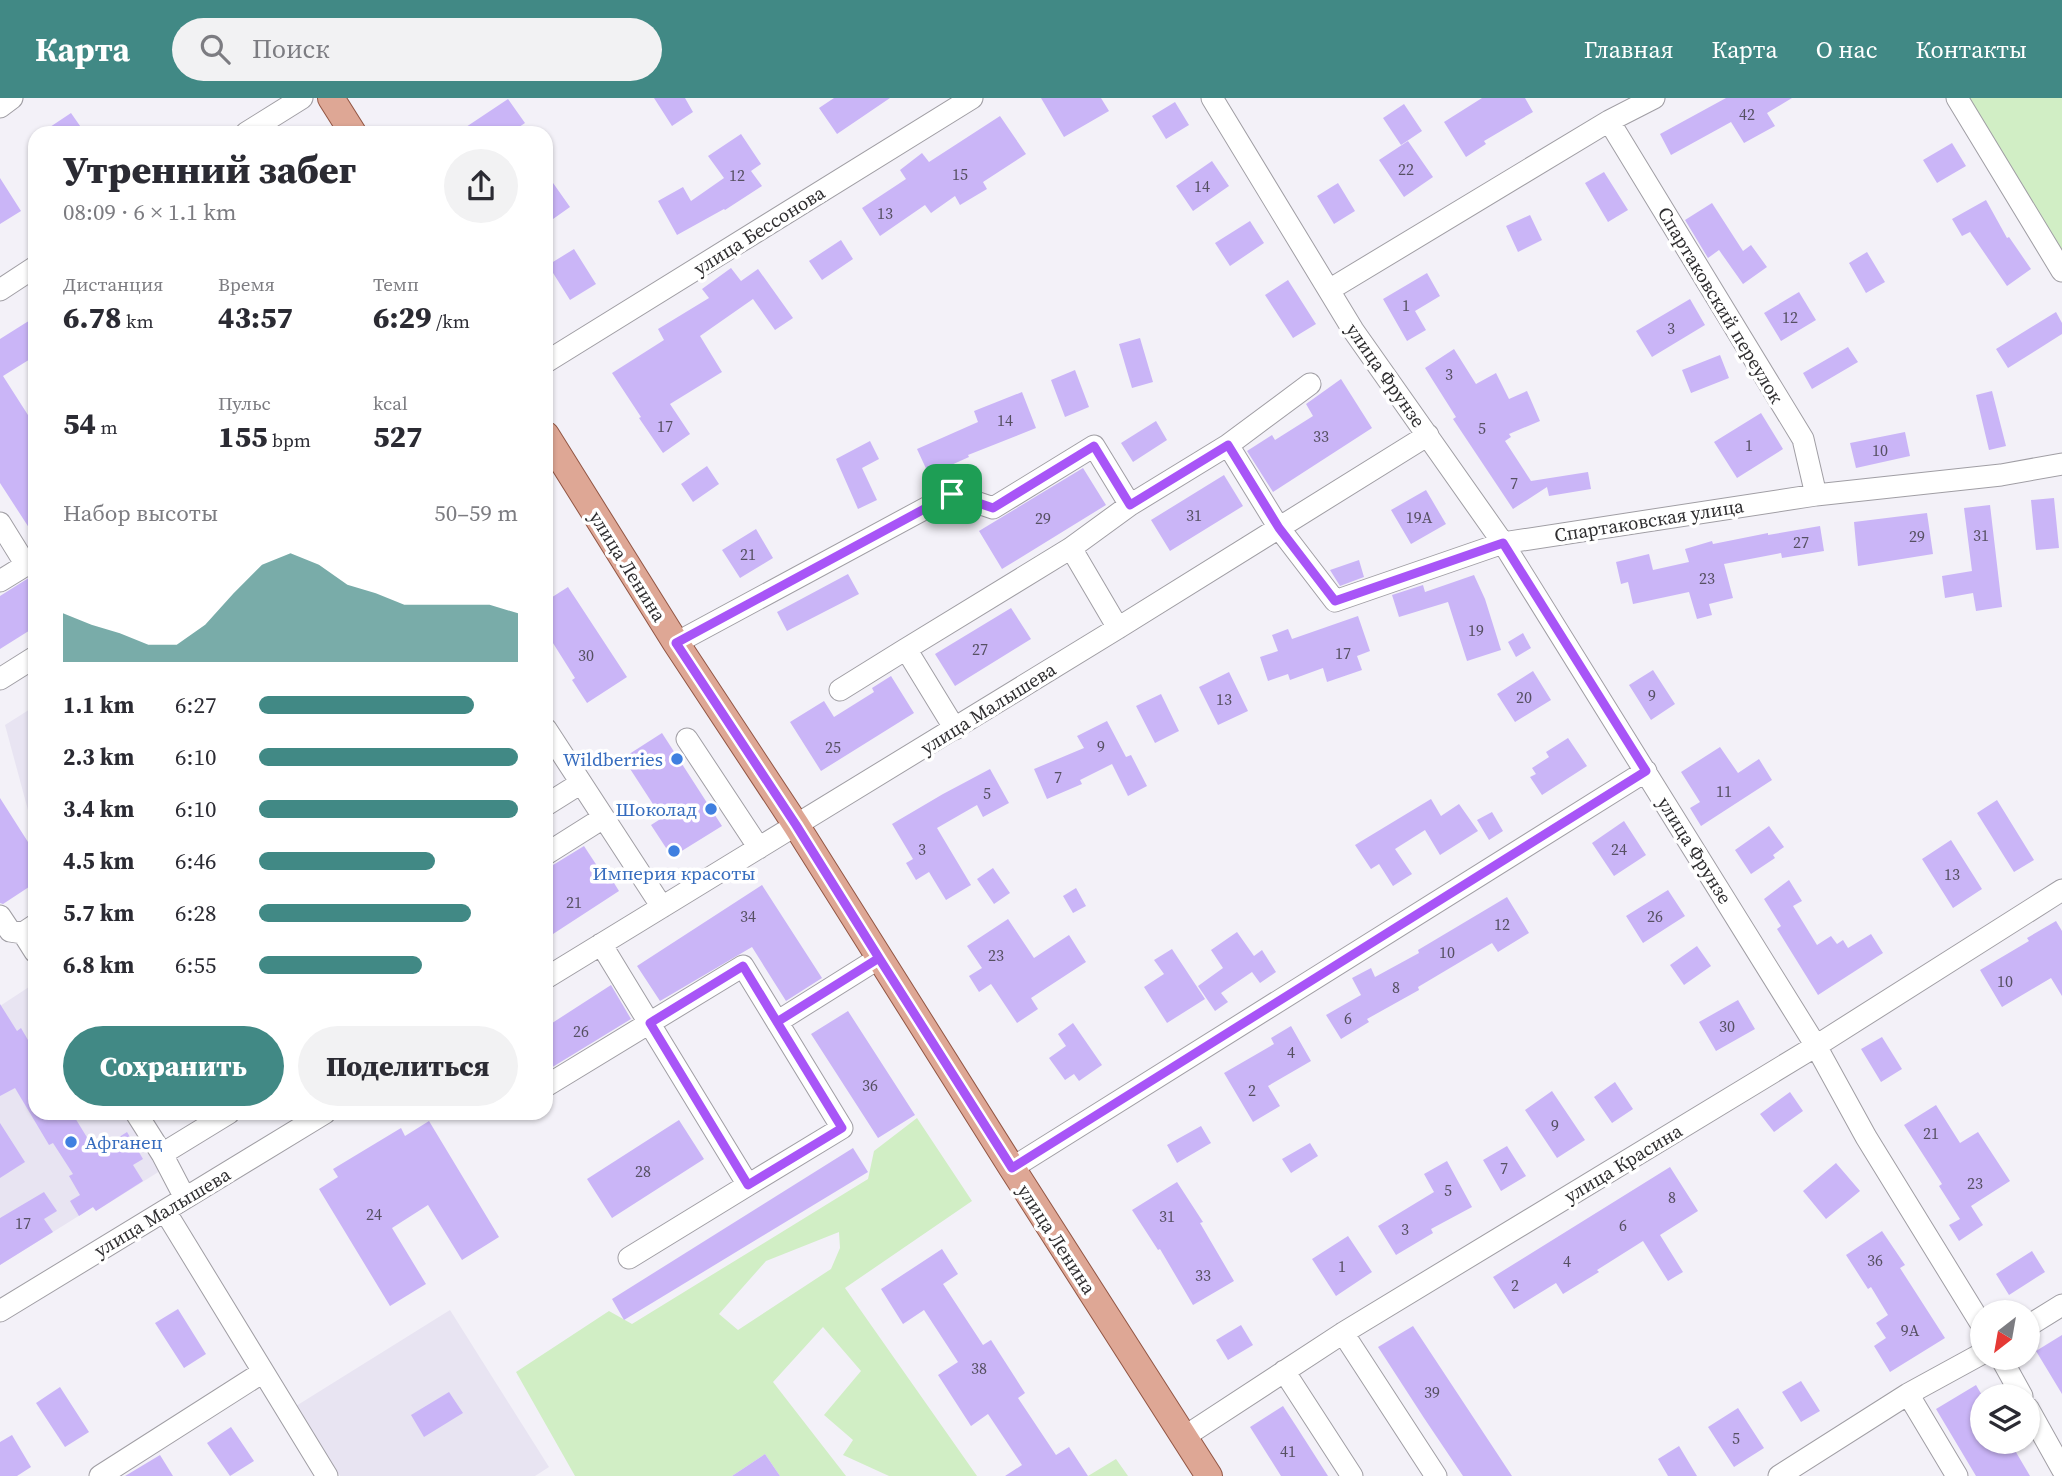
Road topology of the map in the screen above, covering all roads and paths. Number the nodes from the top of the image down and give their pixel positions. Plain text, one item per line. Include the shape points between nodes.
1 (12, 98) edge
2 (302, 98) edge
3 (331, 98) edge
4 (972, 98) edge
5 (1212, 98) edge
6 (1654, 98) edge
7 (1958, 98) edge
8 (0, 107) edge
9 (1609, 121) junction
10 (257, 126) edge
11 (349, 126) edge
12 (28, 271) edge
13 (2062, 271) edge
14 (0, 289) edge
15 (1329, 290) junction
16 (553, 358) edge
17 (1310, 384) dead end
18 (1428, 435) junction
19 (1228, 445) junction
20 (553, 446) edge
21 (2062, 464) edge
22 (1816, 495) junction
23 (1130, 505) junction
24 (0, 523) edge
25 (1279, 528) junction
26 (1503, 543) junction
27 (1071, 548) junction
28 (0, 581) edge
29 (1118, 628) junction
30 (676, 643) junction
31 (906, 649) junction
32 (28, 661) edge
33 (0, 679) edge
34 (840, 690) dead end
35 (955, 729) junction
36 (687, 739) dead end
37 (553, 740) edge
38 (1646, 771) junction
39 (581, 783) junction
40 (553, 801) edge
41 (603, 818) junction
42 (796, 825) junction
43 (759, 848) junction
44 (553, 850) edge
45 (2062, 890) edge
46 (662, 907) junction
47 (0, 916) edge
48 (28, 929) edge
49 (601, 944) junction
50 (879, 958) junction
51 (553, 974) edge
52 (777, 1022) junction
53 (650, 1023) junction
54 (1816, 1046) junction
55 (553, 1082) edge
56 (140, 1120) edge
57 (218, 1120) edge
58 (297, 1120) edge
59 (162, 1154) junction
60 (1012, 1168) junction
61 (748, 1185) junction
62 (185, 1198) junction
63 (164, 1211) junction
64 (629, 1258) dead end
65 (2062, 1305) edge
66 (1970, 1306) edge
67 (0, 1311) edge
68 (2040, 1319) edge
69 (1343, 1333) junction
70 (1970, 1360) edge
71 (1284, 1371) junction
72 (263, 1372) junction
73 (1908, 1394) junction
74 (2040, 1430) edge
75 (1184, 1437) junction
76 (2062, 1469) edge
77 (1205, 1474) edge
78 (100, 1476) edge
79 (327, 1476) edge
80 (1352, 1476) edge
81 (1436, 1476) edge
82 (1779, 1476) edge
83 (1957, 1476) edge

1 - 8 street
2 - 10 street
3 - 11 main road
4 - 16 street, улица Бессонова
5 - 15 street, улица Фрунзе
6 - 9 street
7 - 13 street
9 - 15 street
9 - 22 street, Спартаковский переулок via 1802,439
12 - 14 street
15 - 18 street, улица Фрунзе
17 - 19 street
18 - 25 street, улица Малышева
18 - 26 street, улица Фрунзе
19 - 23 street
19 - 25 street
20 - 30 main road, улица Ленина
21 - 22 street, Спартаковская улица
22 - 26 street, Спартаковская улица
23 - 27 street
23 - 30 street via 1094,446 993,508 952,494
24 - 28 street via 26,565
25 - 26 street, Спартаковская улица via 1335,601
25 - 29 street, улица Малышева
26 - 38 street, улица Фрунзе
27 - 29 street
27 - 31 street
29 - 35 street, улица Малышева
30 - 42 main road, улица Ленина
31 - 34 street
31 - 35 street
32 - 33 street
35 - 42 street, улица Малышева
36 - 43 street
37 - 39 street
38 - 54 street, улица Фрунзе
38 - 60 street
39 - 40 street
39 - 41 street
41 - 44 street
41 - 46 street
42 - 43 street, улица Малышева
42 - 50 main road, улица Ленина
43 - 46 street, улица Малышева
45 - 54 street, улица Красина
46 - 49 street, улица Малышева
47 - 48 street via 10,931
49 - 51 street, улица Малышева
49 - 53 street
50 - 52 street
50 - 60 main road, улица Ленина
52 - 53 street via 743,966
52 - 61 street via 842,1128
53 - 55 street
53 - 61 street
54 - 66 street, улица Фрунзе
54 - 69 street, улица Красина
56 - 59 street
57 - 59 street
58 - 62 street, улица Малышева
59 - 62 street
60 - 75 main road, улица Ленина
61 - 64 street
62 - 63 street, улица Малышева
63 - 67 street, улица Малышева
63 - 72 street
65 - 68 street
69 - 71 street, улица Красина
69 - 81 street
70 - 73 street
71 - 75 street, улица Красина
71 - 80 street
72 - 78 street
72 - 79 street
73 - 82 street
73 - 83 street
74 - 76 street
75 - 77 main road, улица Ленина

